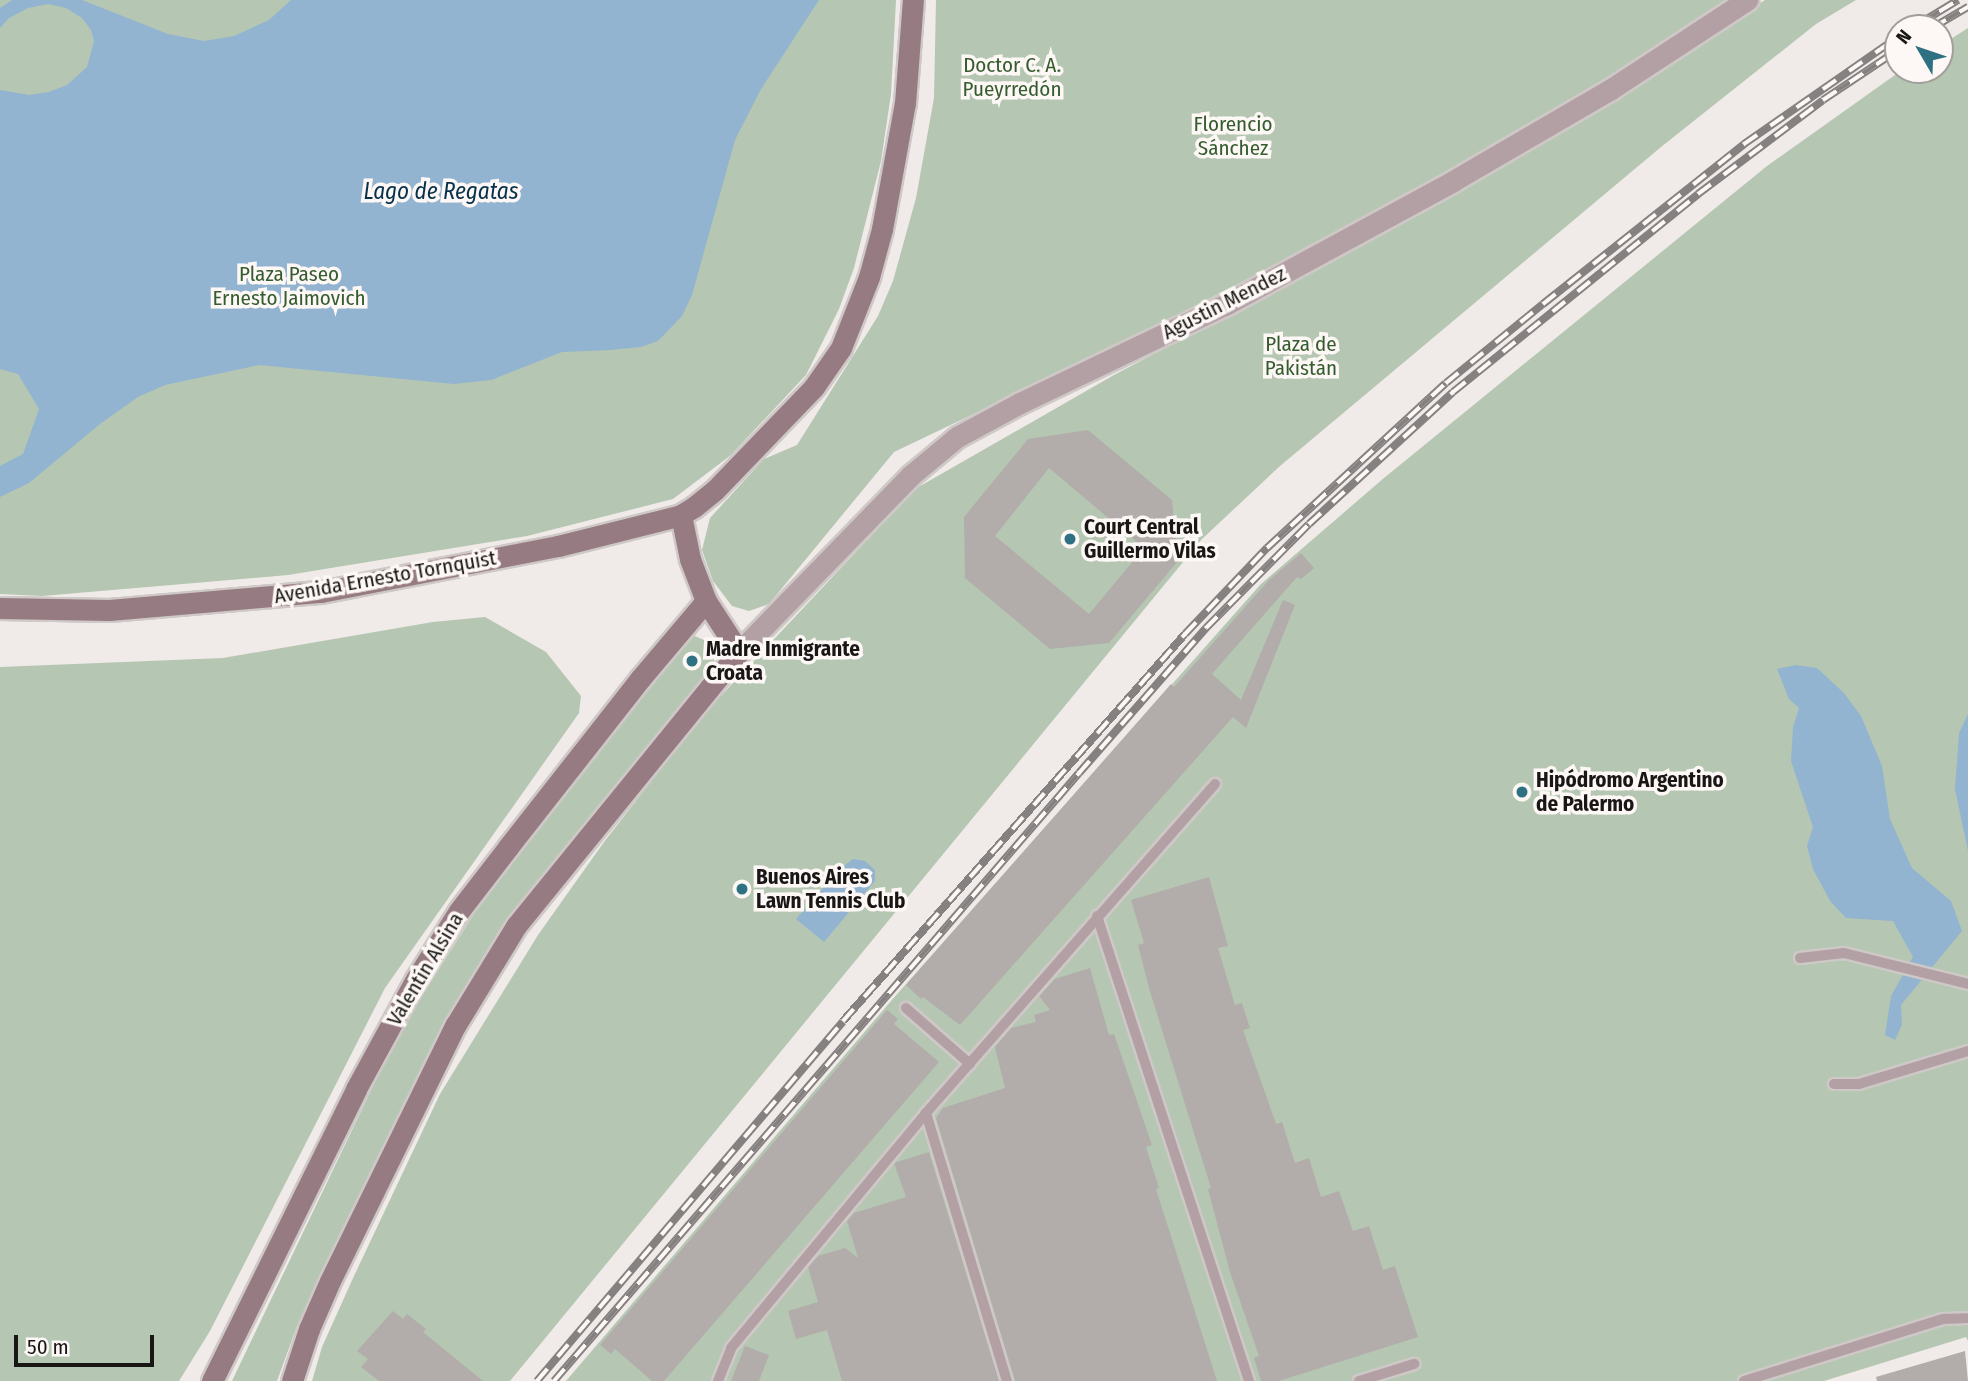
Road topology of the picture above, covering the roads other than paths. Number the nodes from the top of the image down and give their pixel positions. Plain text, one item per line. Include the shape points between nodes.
1 (913, 0) edge
2 (1747, 0) edge
3 (681, 515) junction
4 (706, 601) junction
5 (0, 608) edge
6 (739, 652) junction
7 (1215, 784) dead end
8 (1097, 916) junction
9 (1800, 958) dead end
10 (1968, 984) edge
11 (906, 1008) dead end
12 (1968, 1051) edge
13 (970, 1063) junction
14 (1834, 1084) dead end
15 (926, 1113) junction
16 (1968, 1318) edge
17 (1413, 1364) dead end
18 (292, 1380) edge
19 (212, 1381) edge
20 (718, 1381) edge
21 (1007, 1381) edge
22 (1248, 1381) edge
23 (1359, 1381) edge
24 (1744, 1381) edge

1 - 3 main road via 905,103 882,229 841,348 814,387 715,490
2 - 6 street, Agustin Mendez via 1611,89 1442,187 1225,305 957,438 910,476
3 - 4 main road via 690,559
3 - 5 main road, Avenida Ernesto Tornquist via 558,546 321,592 109,610
4 - 6 main road
4 - 19 main road, Valentín Alsina via 459,911 356,1089
6 - 18 main road via 516,926 455,1026 330,1281
7 - 8 lane
8 - 13 lane
8 - 22 lane
9 - 10 lane via 1844,953
11 - 13 lane
12 - 14 lane via 1859,1084
13 - 15 lane
15 - 20 lane via 731,1348
15 - 21 lane
16 - 24 lane via 1943,1319
17 - 23 lane

